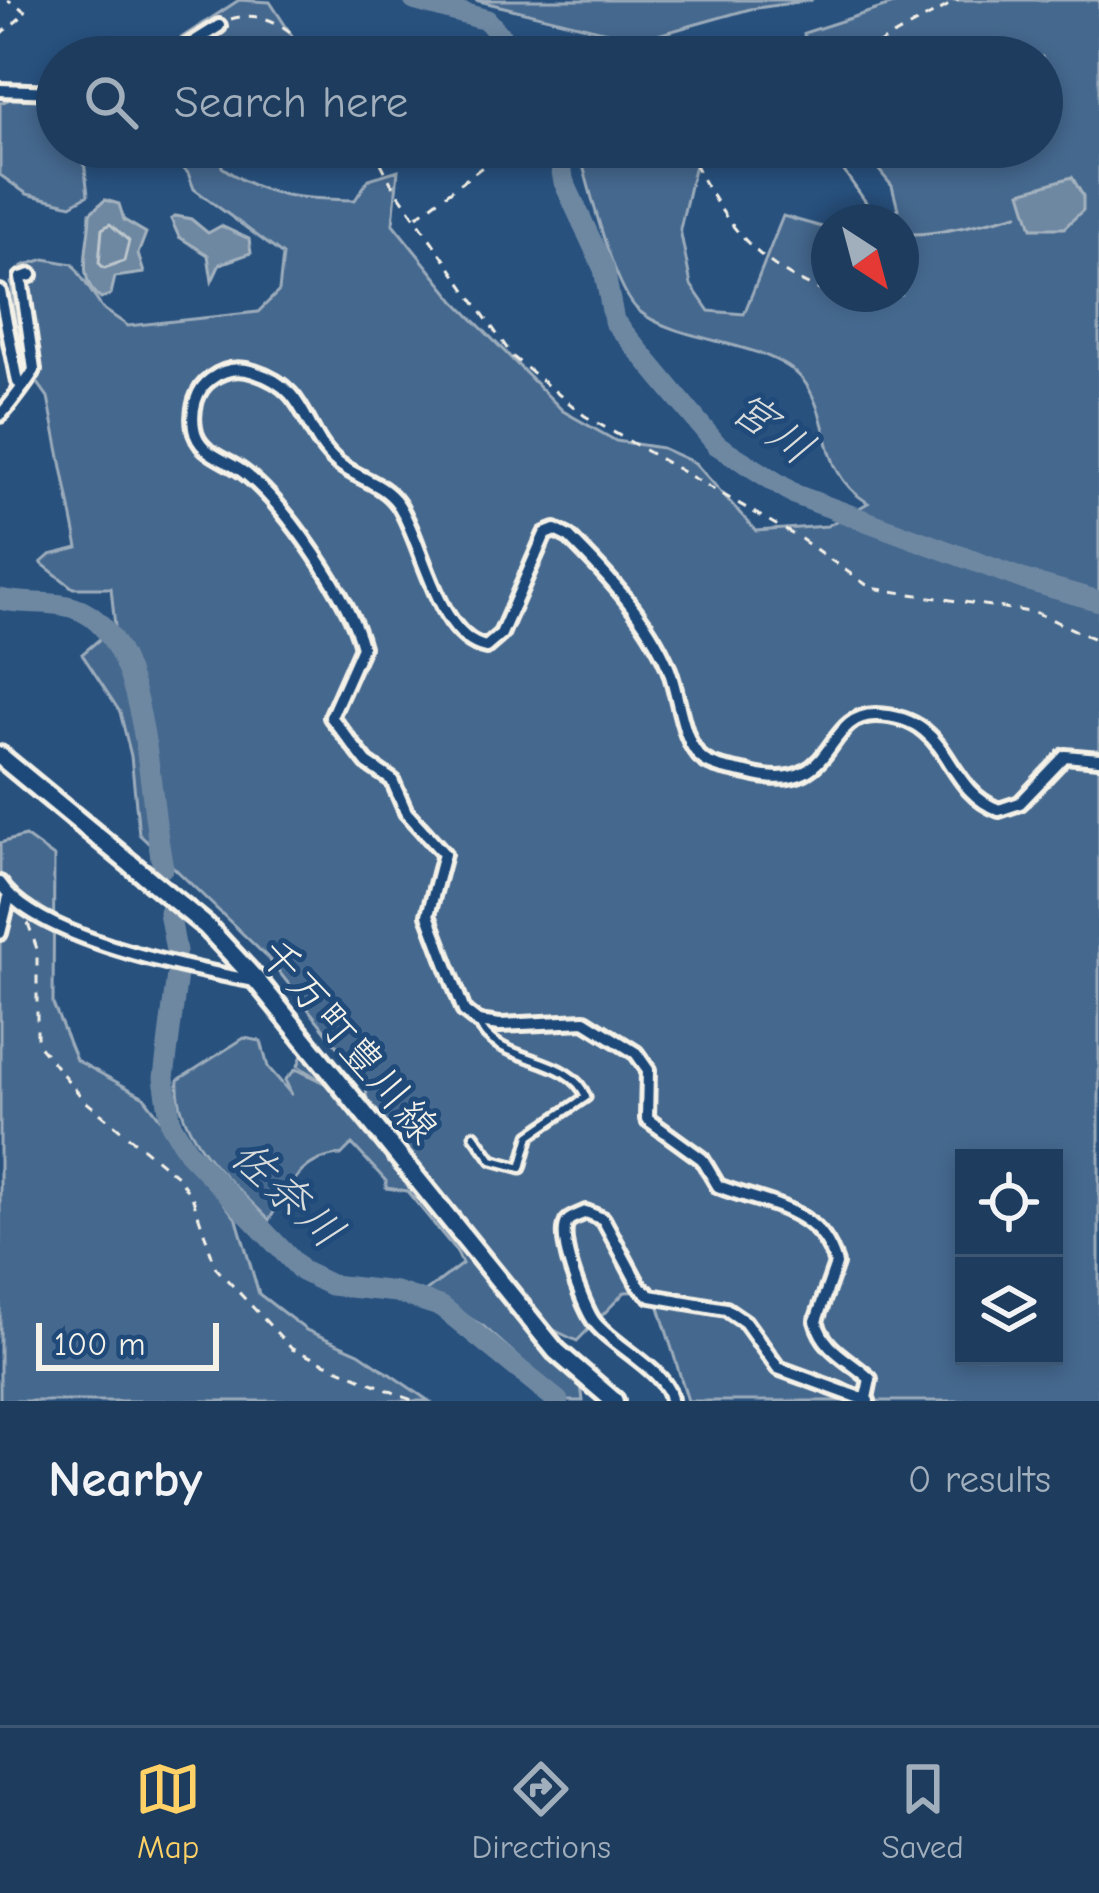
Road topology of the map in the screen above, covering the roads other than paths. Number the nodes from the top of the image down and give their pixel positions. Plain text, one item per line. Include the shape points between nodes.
1 (219, 26) road end
2 (203, 36) edge
3 (0, 90) edge
4 (36, 91) edge
5 (31, 275) dead end
6 (0, 292) edge
7 (18, 382) junction
8 (0, 415) edge
9 (0, 756) edge
10 (1099, 759) edge
11 (0, 883) edge
12 (10, 897) junction
13 (0, 933) edge
14 (258, 982) junction
15 (478, 1022) junction
16 (474, 1135) dead end
17 (867, 1400) edge
18 (614, 1401) edge
19 (671, 1401) edge

1 - 2 street
3 - 4 street
5 - 7 street via 21,278 34,370
6 - 7 street
7 - 8 street
9 - 14 main road, 千万町豊川線 via 206,926
10 - 15 street via 1065,756 1020,803 999,810 972,795 930,731 878,715 848,727 793,780 705,761 640,618 569,537 545,534 501,634 476,645 453,626 398,503 329,454 305,408 280,382 229,370 196,398 194,430 210,453 265,490 352,615 362,647 332,717 367,763 392,780 406,812 444,854 428,915 464,1011
11 - 12 street
12 - 13 street
12 - 14 street via 89,937
14 - 18 main road, 千万町豊川線 via 556,1351
15 - 16 lane via 491,1041 570,1077 586,1097 530,1135 521,1168 492,1160
15 - 17 street via 597,1026 644,1062 644,1108 654,1129 701,1159 718,1186 780,1202 821,1232 836,1264 816,1321 830,1348 870,1378
17 - 19 street via 778,1368 726,1309 651,1296 603,1219 586,1212 572,1218 566,1248 593,1321 663,1382

